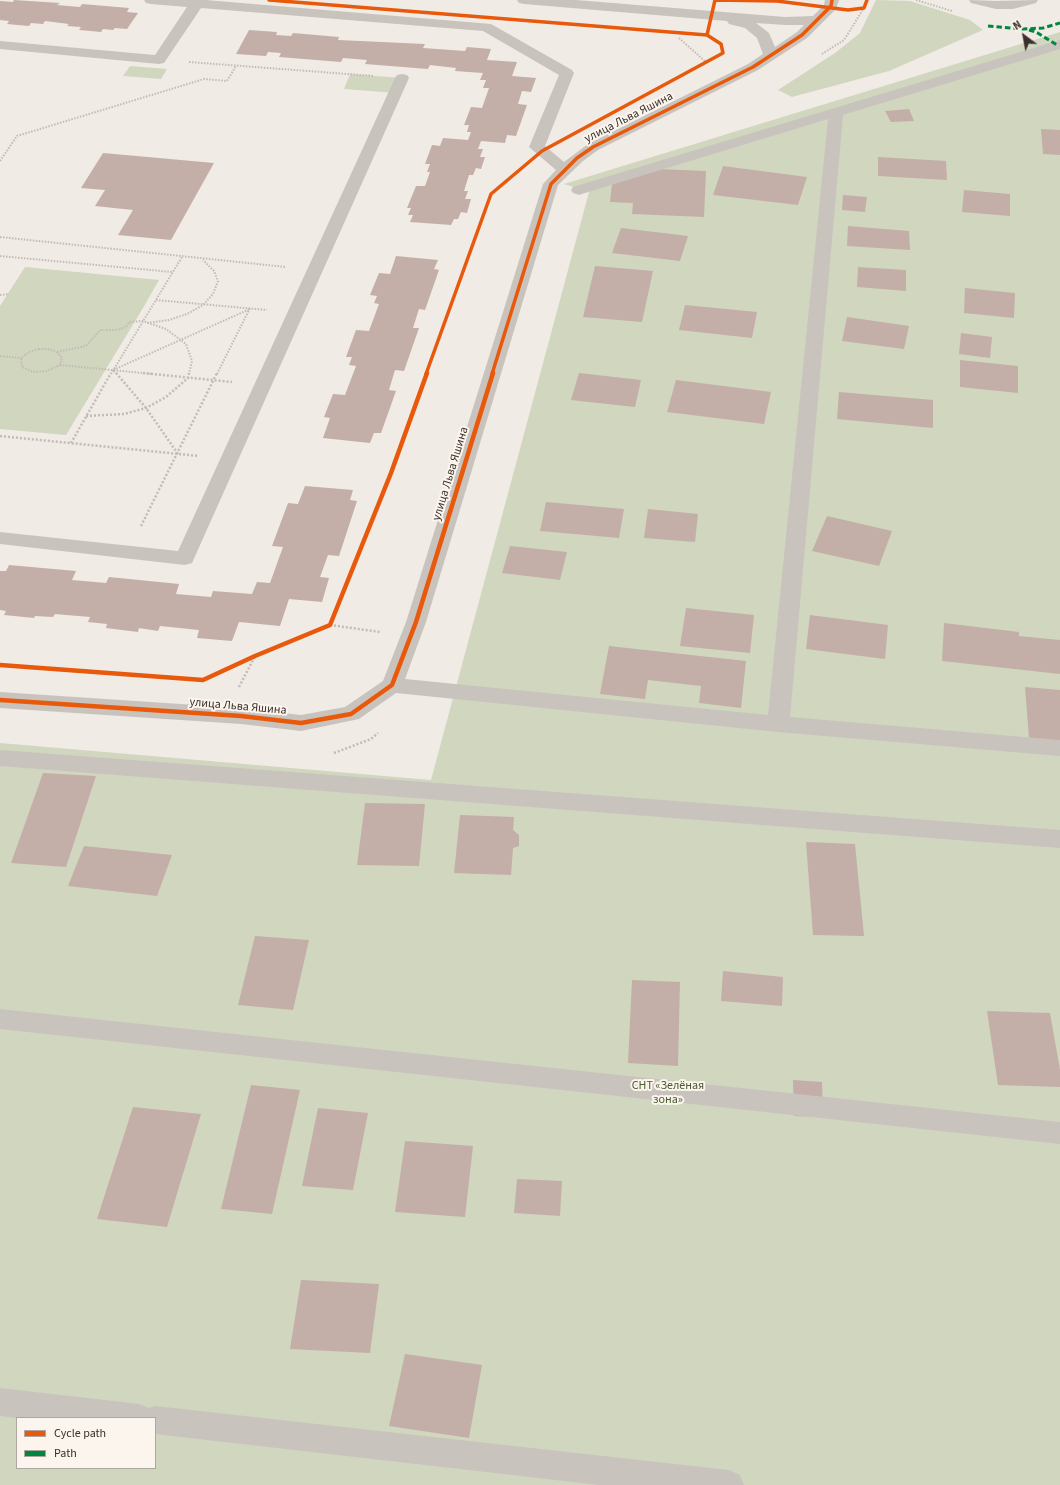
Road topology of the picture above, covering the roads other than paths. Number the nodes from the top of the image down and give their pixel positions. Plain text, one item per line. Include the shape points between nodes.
1 (152, 0) edge
2 (524, 0) edge
3 (976, 0) edge
4 (1031, 0) edge
5 (198, 2) edge
6 (826, 9) edge
7 (712, 15) junction
8 (1060, 44) edge
9 (0, 45) edge
10 (770, 54) junction
11 (402, 78) road end
12 (836, 112) junction
13 (565, 170) junction
14 (579, 190) dead end
15 (0, 538) edge
16 (392, 685) junction
17 (0, 700) edge
18 (778, 724) junction
19 (1060, 748) edge
20 (0, 758) edge
21 (1060, 839) edge
22 (0, 1019) edge
23 (1060, 1133) edge
24 (0, 1402) edge
25 (130, 1417) edge
26 (156, 1420) edge
27 (730, 1485) edge

1 - 5 street
2 - 7 street
3 - 4 street via 996,5 1013,5
5 - 9 street via 159,60
5 - 13 street via 486,27 567,73 537,147
6 - 7 street via 785,20
6 - 10 street, улица Льва Яшина via 802,35
7 - 10 street via 750,25 764,36
8 - 12 street
10 - 13 street, улица Льва Яшина via 753,67 593,146
11 - 15 street via 185,558
12 - 14 street
12 - 18 street
13 - 16 street, улица Льва Яшина via 551,184 418,615
16 - 17 street, улица Льва Яшина via 351,714 301,723 241,716
16 - 18 street
18 - 19 street
20 - 21 street
22 - 23 street
24 - 25 street
26 - 27 street

